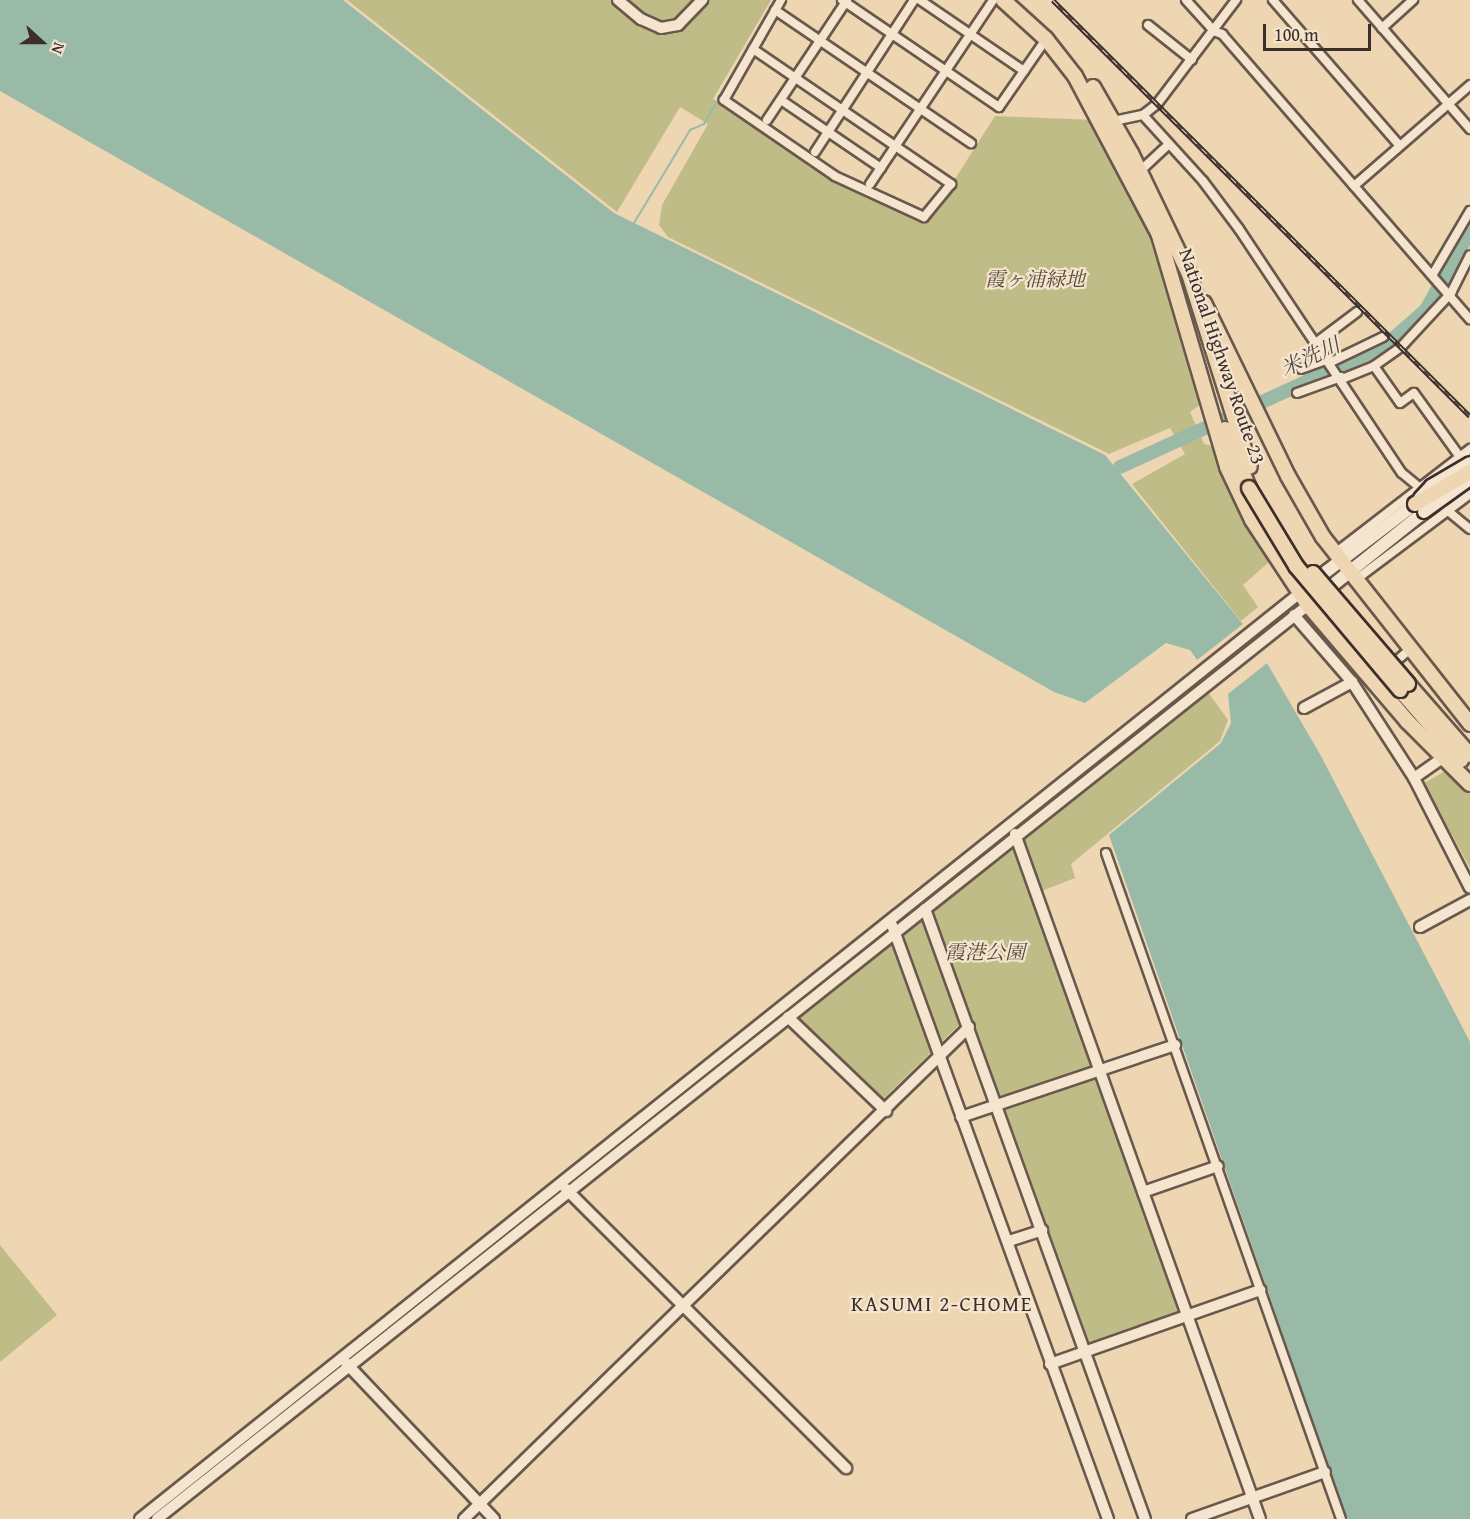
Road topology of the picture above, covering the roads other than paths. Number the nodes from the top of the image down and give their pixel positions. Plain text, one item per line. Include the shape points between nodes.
1 (618, 0) edge
2 (702, 0) edge
3 (781, 0) edge
4 (914, 0) edge
5 (920, 0) edge
6 (993, 0) edge
7 (1003, 0) edge
8 (1017, 0) edge
9 (1186, 0) edge
10 (1236, 0) edge
11 (1273, 0) edge
12 (1358, 0) edge
13 (1413, 0) edge
14 (845, 1) edge
15 (775, 10) junction
16 (1148, 25) dead end
17 (1382, 28) junction
18 (1214, 31) junction
19 (970, 34) junction
20 (891, 35) junction
21 (1046, 39) junction
22 (821, 41) junction
23 (753, 49) junction
24 (1192, 60) junction
25 (945, 71) junction
26 (1024, 71) junction
27 (867, 72) junction
28 (796, 78) junction
29 (1470, 84) edge
30 (782, 100) junction
31 (1446, 103) junction
32 (921, 109) junction
33 (842, 110) junction
34 (1143, 115) junction
35 (767, 120) dead end
36 (1109, 122) junction
37 (1470, 129) edge
38 (828, 132) junction
39 (971, 143) dead end
40 (1168, 145) junction
41 (1399, 145) junction
42 (895, 147) junction
43 (815, 152) dead end
44 (881, 168) junction
45 (1140, 171) junction
46 (870, 184) dead end
47 (1354, 186) junction
48 (1470, 211) edge
49 (1470, 255) edge
50 (1189, 274) junction
51 (1435, 275) junction
52 (1450, 292) junction
53 (1357, 312) dead end
54 (1470, 319) edge
55 (1383, 337) dead end
56 (1317, 342) junction
57 (1330, 361) junction
58 (1374, 366) junction
59 (1301, 369) dead end
60 (1341, 377) junction
61 (1297, 393) dead end
62 (1217, 405) junction
63 (1226, 432) junction
64 (1470, 449) edge
65 (1461, 461) edge
66 (1470, 472) edge
67 (1470, 479) edge
68 (1470, 487) edge
69 (1416, 488) junction
70 (1470, 494) edge
71 (1420, 508) junction
72 (1445, 510) junction
73 (1470, 529) edge
74 (1337, 557) junction
75 (1351, 577) junction
76 (1304, 599) junction
77 (1294, 615) junction
78 (1409, 650) junction
79 (1373, 680) junction
80 (1352, 682) junction
81 (1404, 687) junction
82 (1304, 708) dead end
83 (1468, 716) edge
84 (1470, 755) edge
85 (1445, 756) junction
86 (1470, 771) edge
87 (1414, 778) junction
88 (1470, 784) edge
89 (1009, 826) junction
90 (1017, 837) junction
91 (1106, 853) dead end
92 (1470, 888) edge
93 (1470, 900) edge
94 (925, 909) junction
95 (890, 919) junction
96 (1420, 927) dead end
97 (895, 932) junction
98 (788, 1017) junction
99 (969, 1027) junction
100 (1175, 1045) junction
101 (939, 1058) junction
102 (1100, 1072) junction
103 (998, 1106) junction
104 (886, 1111) junction
105 (962, 1117) junction
106 (1218, 1166) junction
107 (565, 1188) junction
108 (1143, 1192) junction
109 (1042, 1230) junction
110 (1009, 1241) junction
111 (1260, 1290) junction
112 (684, 1307) junction
113 (1187, 1315) junction
114 (1084, 1352) junction
115 (342, 1358) junction
116 (1050, 1364) junction
117 (350, 1367) junction
118 (846, 1468) dead end
119 (1325, 1472) junction
120 (1252, 1498) junction
121 (480, 1504) junction
122 (140, 1519) edge
123 (157, 1519) edge
124 (464, 1519) edge
125 (494, 1519) edge
126 (1108, 1519) edge
127 (1145, 1519) edge
128 (1192, 1519) edge
129 (1260, 1519) edge
130 (1341, 1519) edge

1 - 2 street via 661,28 678,25
3 - 15 street
4 - 20 street
5 - 19 street
6 - 19 street
7 - 21 main road, National Highway Route 23
8 - 36 main road, National Highway Route 23 via 1068,51
9 - 18 street
10 - 18 street
11 - 41 street
12 - 17 street
13 - 17 street
14 - 20 street
14 - 22 street
15 - 22 street
15 - 23 street
16 - 24 street
17 - 31 street
18 - 24 street
18 - 47 street via 1222,34
19 - 25 street
19 - 26 street
20 - 25 street
20 - 27 street
21 - 26 street
21 - 36 main road, National Highway Route 23
22 - 27 street
22 - 28 street
23 - 28 street
23 - 42 street via 724,100 835,176 924,217 951,184
24 - 34 street via 1160,102
25 - 26 street via 999,107
25 - 32 street
27 - 32 street
27 - 33 street
28 - 30 street
28 - 33 street
29 - 31 street
30 - 35 street
30 - 38 street
31 - 37 street
31 - 41 street
32 - 39 street
32 - 42 street
33 - 38 street
33 - 42 street
34 - 36 street
34 - 40 street
36 - 45 main road, National Highway Route 23
36 - 62 main road, National Highway Route 23 via 1158,232
38 - 43 street
38 - 44 street
40 - 45 street
40 - 56 street via 1210,191
41 - 47 street
42 - 44 street
44 - 46 street
45 - 50 main road, National Highway Route 23
47 - 51 street
48 - 51 street
49 - 52 street
50 - 62 main road, National Highway Route 23
50 - 74 main road via 1292,484
51 - 52 street
52 - 54 street
52 - 58 street via 1401,347
53 - 56 street
55 - 57 street
56 - 57 street
57 - 59 street
57 - 60 street
58 - 60 street
58 - 65 street via 1400,403 1414,393
60 - 61 street
60 - 69 street via 1402,473
62 - 63 main road, National Highway Route 23
63 - 76 main road via 1242,502
63 - 81 main road, National Highway Route 23, bridge via 1253,485 1283,531
64 - 65 street
65 - 68 street
65 - 69 street
65 - 71 main road, bridge via 1431,486
66 - 71 main road, bridge
67 - 71 main road, bridge
69 - 72 street
69 - 74 street
70 - 72 street
71 - 74 main road
71 - 75 main road
72 - 73 street
72 - 75 street
74 - 75 main road
74 - 76 main road
75 - 76 main road
75 - 78 main road
76 - 77 street
76 - 79 main road
76 - 89 street via 1253,631
77 - 80 street
77 - 90 street
78 - 79 street
78 - 83 main road
79 - 85 main road via 1407,721
80 - 82 street
80 - 87 street
81 - 84 main road, National Highway Route 23
81 - 86 main road, National Highway Route 23
85 - 87 street
85 - 88 main road
87 - 92 street
89 - 90 street
89 - 95 street
90 - 94 street
90 - 102 street
91 - 100 street
93 - 96 street
94 - 95 street
94 - 97 street
94 - 99 street
95 - 97 street
95 - 107 street
97 - 98 street
97 - 101 street
98 - 104 street
98 - 107 street
99 - 101 street
99 - 103 street
100 - 102 street
100 - 106 street
101 - 104 street
101 - 105 street
102 - 103 street
102 - 108 street
103 - 105 street
103 - 109 street
104 - 112 street
105 - 110 street
106 - 108 street
106 - 111 street
107 - 112 street
107 - 115 street
107 - 117 street
108 - 113 street
109 - 110 street
109 - 114 street
110 - 116 street
111 - 113 street
111 - 119 street
112 - 118 street
112 - 121 street
113 - 114 street
113 - 120 street
114 - 116 street
114 - 127 street
115 - 117 street
115 - 122 street
116 - 126 street
117 - 121 street
117 - 123 street
119 - 120 street
119 - 130 street
120 - 128 street
120 - 129 street
121 - 124 street
121 - 125 street

